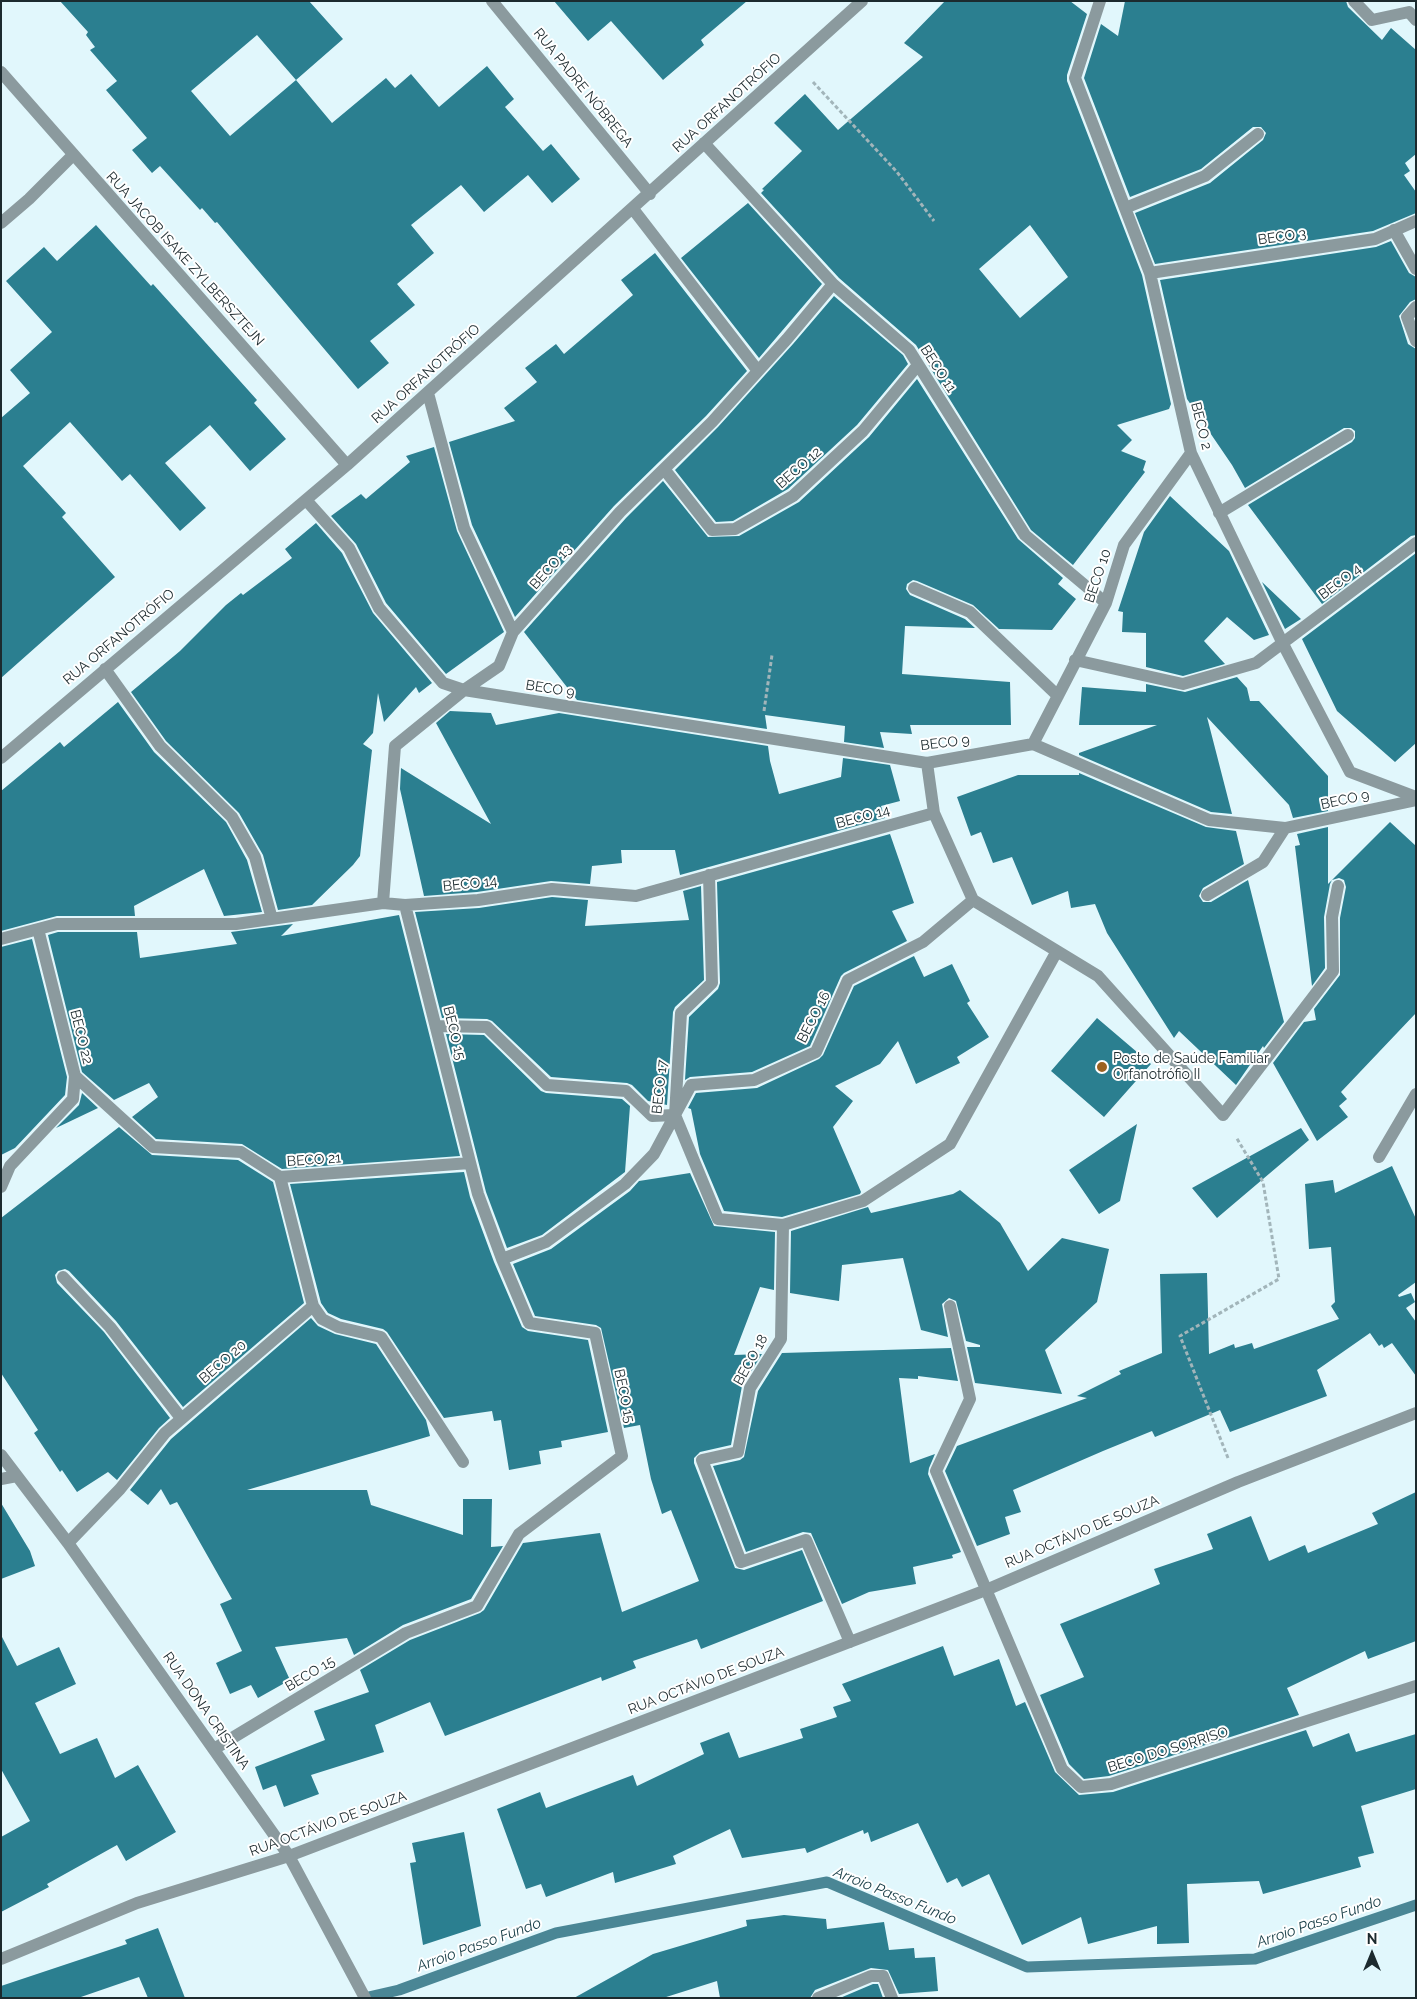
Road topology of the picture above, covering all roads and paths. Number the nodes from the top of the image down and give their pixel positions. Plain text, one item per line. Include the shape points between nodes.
1 (492, 1) edge
2 (862, 1) edge
3 (1100, 1) edge
4 (1354, 1) edge
5 (1416, 20) edge
6 (795, 62) junction
7 (1, 72) edge
8 (1258, 134) dead end
9 (704, 143) junction
10 (73, 155) junction
11 (650, 194) junction
12 (1125, 208) junction
13 (633, 209) junction
14 (934, 221) dead end
15 (1416, 221) edge
16 (1, 223) edge
17 (1394, 230) junction
18 (1416, 269) edge
19 (1150, 274) junction
20 (833, 284) junction
21 (1416, 307) edge
22 (1416, 341) edge
23 (918, 365) junction
24 (758, 371) junction
25 (428, 393) junction
26 (1348, 435) dead end
27 (1190, 453) junction
28 (347, 465) junction
29 (664, 469) junction
30 (306, 500) junction
31 (1219, 513) junction
32 (1416, 543) edge
33 (914, 588) dead end
34 (1106, 603) junction
35 (513, 632) junction
36 (1283, 644) junction
37 (772, 655) dead end
38 (1075, 660) junction
39 (105, 669) junction
40 (464, 690) junction
41 (1058, 696) junction
42 (760, 737) junction
43 (1034, 744) junction
44 (1, 758) edge
45 (926, 763) junction
46 (1416, 798) edge
47 (934, 813) junction
48 (1285, 828) junction
49 (709, 875) junction
50 (1338, 886) dead end
51 (1207, 895) dead end
52 (973, 900) junction
53 (383, 903) junction
54 (405, 905) junction
55 (272, 919) junction
56 (38, 929) junction
57 (1, 939) edge
58 (1057, 951) junction
59 (437, 1026) junction
60 (75, 1076) junction
61 (1416, 1094) edge
62 (675, 1115) junction
63 (1222, 1115) junction
64 (1379, 1157) dead end
65 (470, 1163) junction
66 (280, 1177) junction
67 (1, 1187) edge
68 (783, 1225) junction
69 (502, 1259) junction
70 (63, 1277) dead end
71 (313, 1306) junction
72 (950, 1306) dead end
73 (1416, 1413) edge
74 (181, 1418) junction
75 (1, 1456) edge
76 (462, 1462) dead end
77 (17, 1476) junction
78 (1, 1479) edge
79 (1238, 1482) junction
80 (68, 1543) junction
81 (986, 1590) junction
82 (850, 1642) junction
83 (1416, 1686) edge
84 (214, 1749) junction
85 (290, 1856) junction
86 (1, 1959) edge
87 (365, 1998) edge
88 (818, 1998) edge
89 (892, 1998) edge

1 - 11 street, RUA PADRE NÓBREGA
2 - 6 street, RUA ORFANOTRÓFIO
3 - 12 street, BECO 2 via 1075,78
4 - 5 street via 1372,20 1409,12
6 - 9 street, RUA ORFANOTRÓFIO
6 - 14 path via 897,172
7 - 10 street, RUA JACOB ISAKE ZYLBERSZTEJN
8 - 12 street via 1205,176
9 - 11 street, RUA ORFANOTRÓFIO
9 - 20 street, BECO 11
10 - 16 street
10 - 28 street, RUA JACOB ISAKE ZYLBERSZTEJN
11 - 13 street, RUA ORFANOTRÓFIO
12 - 19 street, BECO 2
13 - 24 street
13 - 25 street, RUA ORFANOTRÓFIO
15 - 17 street, BECO 3
17 - 18 street
17 - 19 street, BECO 3 via 1375,239
19 - 27 street, BECO 2
20 - 23 street, BECO 11 via 909,350
20 - 24 street, BECO 13
21 - 22 street via 1407,316
23 - 29 street, BECO 12 via 863,431 793,496 735,530 712,530
23 - 34 street, BECO 11 via 1025,534
24 - 29 street, BECO 13
25 - 28 street, RUA ORFANOTRÓFIO
25 - 35 street via 464,528
26 - 31 street
27 - 31 street, BECO 2
27 - 34 street, BECO 10 via 1124,545
28 - 30 street, RUA ORFANOTRÓFIO
29 - 35 street, BECO 13 via 620,512
30 - 39 street, RUA ORFANOTRÓFIO
30 - 40 street, BECO 9 via 349,548 379,608 443,683
31 - 36 street, BECO 2
32 - 36 street, BECO 4
33 - 41 street via 970,612
34 - 38 street, BECO 10
35 - 40 street, BECO 13 via 499,666
36 - 38 street, BECO 4 via 1256,663 1183,684
36 - 46 street, BECO 2 via 1350,772
37 - 42 path
38 - 41 street, BECO 10
39 - 44 street, RUA ORFANOTRÓFIO
39 - 55 street via 160,746 232,817 255,857
40 - 42 street, BECO 9
40 - 53 street, BECO 13 via 395,746
41 - 43 street, BECO 10
42 - 45 street, BECO 9
43 - 45 street, BECO 9
43 - 48 street, BECO 9 via 1209,820
45 - 47 street
46 - 48 street, BECO 9
47 - 49 street, BECO 14
47 - 52 street
48 - 51 street via 1263,862
49 - 54 street, BECO 14 via 636,896 552,890
49 - 62 street, BECO 17 via 712,983 681,1013
50 - 63 street via 1332,917 1333,971
52 - 58 street
52 - 62 street, BECO 16 via 923,942 848,980 816,1052 754,1080 691,1085
53 - 54 street, BECO 14
53 - 55 street, BECO 14
54 - 59 street, BECO 15
55 - 56 street, BECO 14 via 236,924 57,924
56 - 57 street, BECO 14
56 - 60 street, BECO 22
58 - 63 street via 1098,976
58 - 68 street via 950,1144 863,1201
59 - 62 street via 487,1027 547,1085 626,1091 652,1116
59 - 65 street, BECO 15
60 - 66 street, BECO 21 via 153,1147 242,1152
60 - 67 street, BECO 22 via 73,1099 10,1166
61 - 64 street
62 - 68 street via 718,1219
62 - 69 street, BECO 17 via 654,1154 624,1184 546,1242
63 - 79 path via 1263,1182 1279,1279 1180,1336
65 - 66 street, BECO 21
65 - 69 street, BECO 15
66 - 71 street
68 - 82 street, BECO 18 via 781,1339 750,1388 738,1452 702,1460 741,1562 806,1540
69 - 84 street, BECO 15 via 529,1323 595,1333 622,1456 519,1534 477,1606 406,1634
70 - 74 street via 110,1327
71 - 74 street, BECO 20
71 - 76 street via 322,1318 338,1327 382,1337
72 - 81 street via 970,1399 936,1471
73 - 79 street, RUA OCTÁVIO DE SOUZA
74 - 80 street, BECO 20
75 - 77 street, RUA DONA CRISTINA
77 - 78 street
77 - 80 street, RUA DONA CRISTINA
79 - 81 street, RUA OCTÁVIO DE SOUZA
80 - 84 street, RUA DONA CRISTINA
81 - 82 street, RUA OCTÁVIO DE SOUZA
81 - 83 street, BECO DO SORRISO via 1062,1769 1081,1788 1111,1784
82 - 85 street, RUA OCTÁVIO DE SOUZA
84 - 85 street, RUA DONA CRISTINA
85 - 86 street, RUA OCTÁVIO DE SOUZA via 137,1903
85 - 87 street, RUA DONA CRISTINA
88 - 89 street via 871,1976 883,1976

